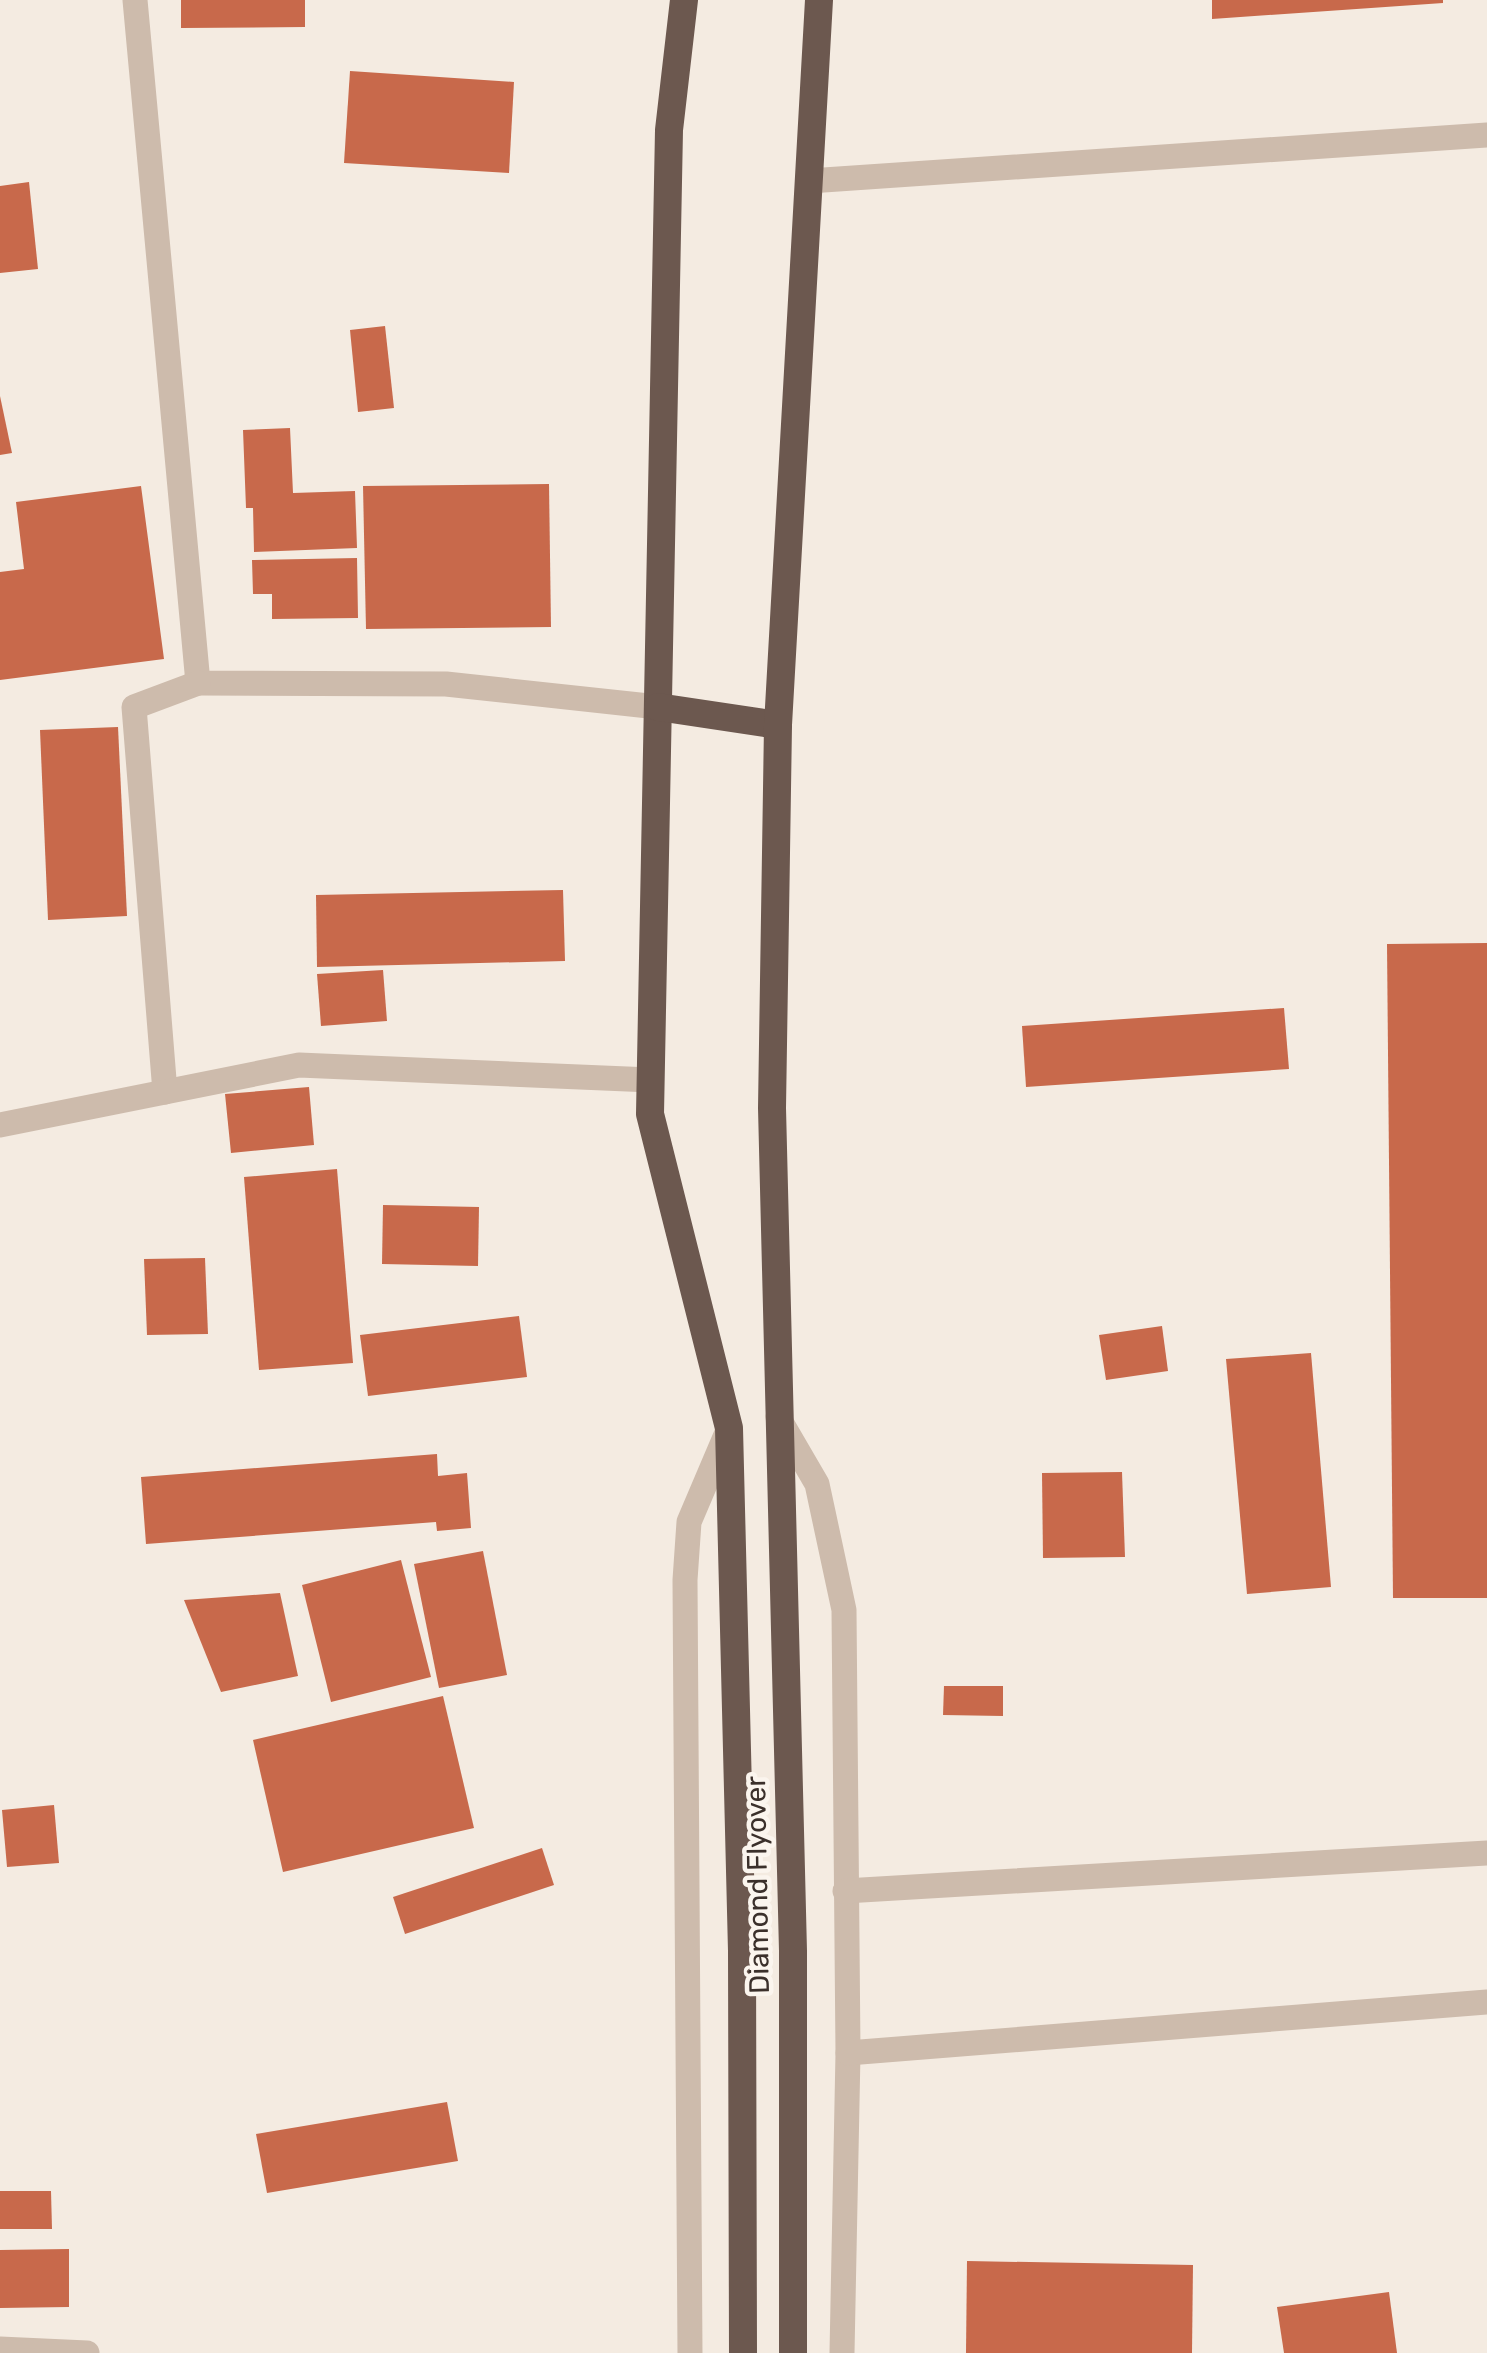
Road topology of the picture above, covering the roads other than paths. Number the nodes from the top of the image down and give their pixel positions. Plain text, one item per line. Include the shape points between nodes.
1 (134, 0) edge
2 (684, 0) edge
3 (819, 0) edge
4 (1487, 135) edge
5 (809, 181) junction
6 (198, 682) junction
7 (658, 707) junction
8 (778, 724) junction
9 (651, 1080) junction
10 (165, 1092) junction
11 (0, 1124) edge
12 (777, 1415) junction
13 (729, 1428) junction
14 (1487, 1853) edge
15 (845, 1891) junction
16 (1487, 2002) edge
17 (848, 2052) junction
18 (0, 2349) edge
19 (88, 2353) edge
20 (690, 2353) edge
21 (743, 2353) edge
22 (793, 2353) edge
23 (842, 2353) edge

1 - 6 street
2 - 7 highway, Diamond Flyover via 669,130
3 - 5 highway, Diamond Flyover
4 - 5 street
5 - 8 highway, Diamond Flyover
6 - 7 street via 446,684
6 - 10 street via 134,707
7 - 8 highway
7 - 9 highway, Diamond Flyover
8 - 12 highway, Diamond Flyover via 772,1108
9 - 10 street via 299,1065
9 - 13 highway, Diamond Flyover via 650,1114
10 - 11 street
12 - 15 street via 817,1484 844,1610
12 - 22 highway, Diamond Flyover via 793,1951
13 - 20 street via 689,1522 685,1580
13 - 21 highway, Diamond Flyover via 742,1951
14 - 15 street
15 - 17 street
16 - 17 street
17 - 23 street
18 - 19 street

